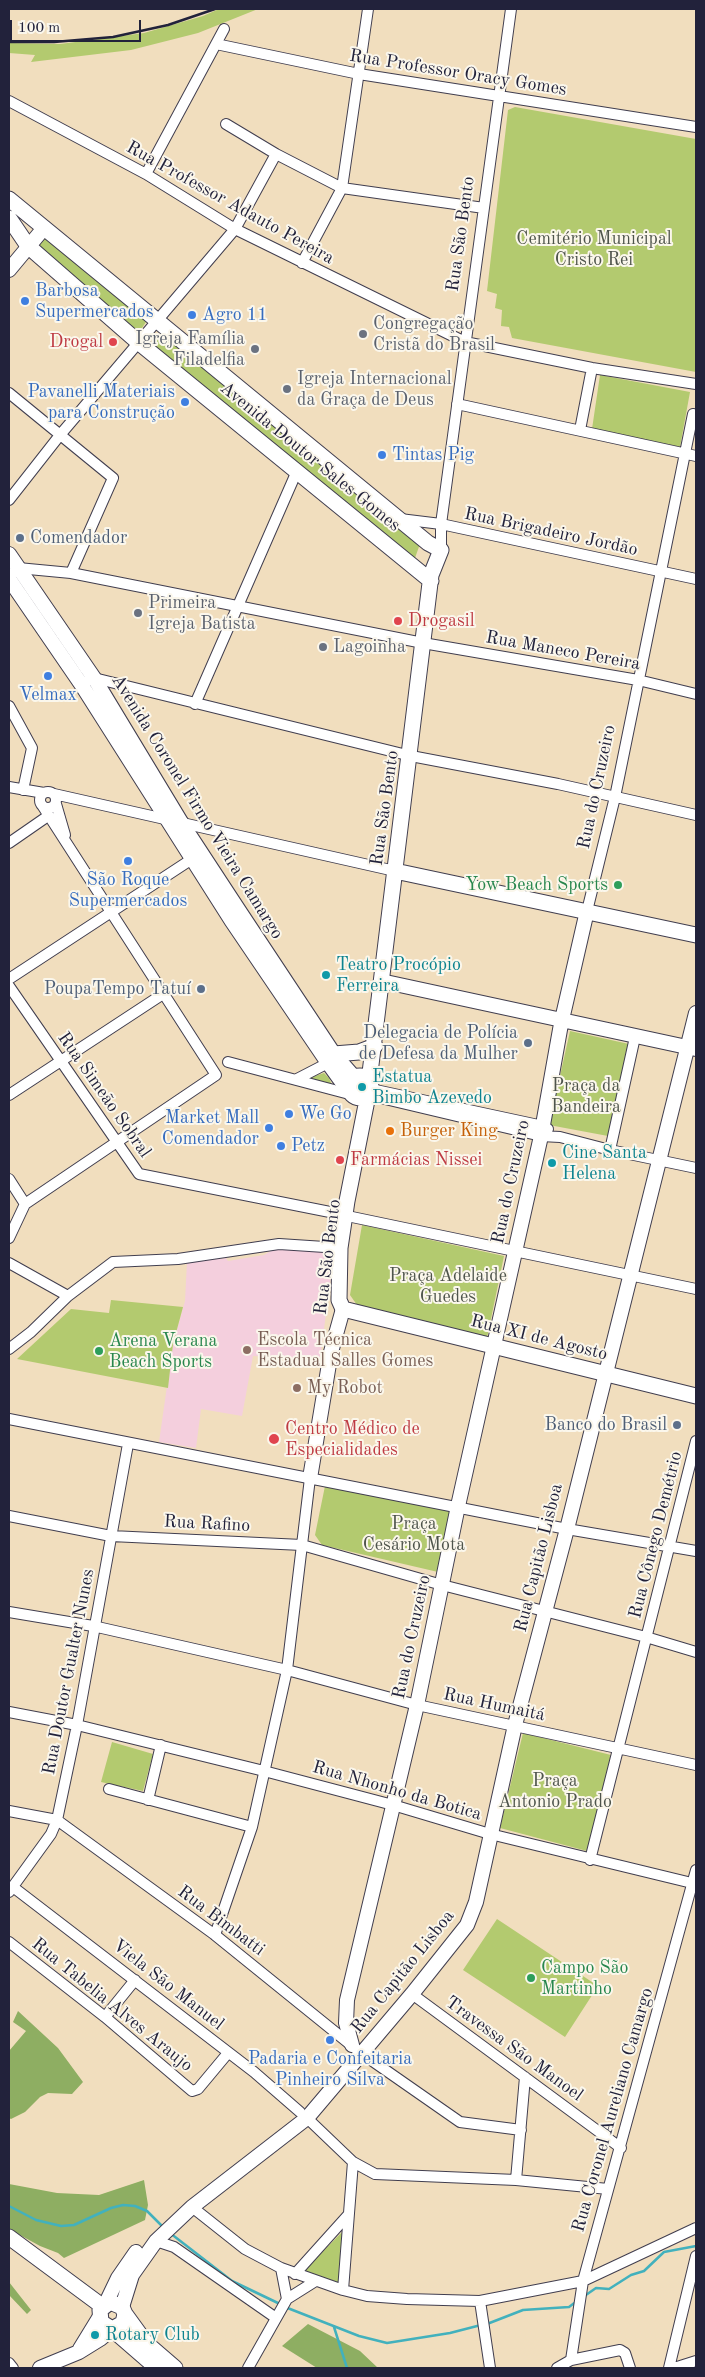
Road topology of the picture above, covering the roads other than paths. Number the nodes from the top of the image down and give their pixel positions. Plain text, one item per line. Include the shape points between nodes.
1 (368, 9) edge
2 (511, 9) edge
3 (224, 29) dead end
4 (216, 44) junction
5 (359, 74) junction
6 (499, 96) junction
7 (9, 101) edge
8 (226, 124) dead end
9 (696, 127) edge
10 (276, 154) junction
11 (146, 174) junction
12 (342, 188) junction
13 (9, 199) edge
14 (484, 208) junction
15 (9, 218) edge
16 (44, 228) junction
17 (235, 229) junction
18 (9, 230) edge
19 (28, 246) junction
20 (302, 263) junction
21 (9, 270) edge
22 (156, 320) junction
23 (138, 342) junction
24 (466, 342) junction
25 (592, 368) junction
26 (696, 384) edge
27 (9, 393) edge
28 (457, 404) junction
29 (693, 414) dead end
30 (580, 430) junction
31 (60, 435) junction
32 (684, 453) junction
33 (696, 456) edge
34 (297, 471) junction
35 (9, 500) edge
36 (399, 519) junction
37 (440, 524) junction
38 (435, 546) junction
39 (9, 554) edge
40 (661, 572) junction
41 (71, 573) junction
42 (12, 574) edge
43 (431, 578) junction
44 (696, 579) edge
45 (236, 607) junction
46 (423, 643) junction
47 (94, 678) junction
48 (638, 680) junction
49 (81, 684) junction
50 (696, 694) edge
51 (195, 704) junction
52 (9, 706) edge
53 (411, 756) junction
54 (9, 787) edge
55 (23, 790) junction
56 (51, 797) junction
57 (615, 797) junction
58 (696, 815) edge
59 (48, 816) junction
60 (166, 819) junction
61 (182, 822) junction
62 (9, 843) edge
63 (68, 846) junction
64 (192, 859) junction
65 (395, 871) junction
66 (588, 911) junction
67 (111, 912) junction
68 (696, 936) edge
69 (9, 979) edge
70 (381, 982) junction
71 (9, 986) edge
72 (163, 994) junction
73 (696, 1013) edge
74 (562, 1021) junction
75 (635, 1037) junction
76 (375, 1046) junction
77 (692, 1048) edge
78 (331, 1059) junction
79 (60, 1061) junction
80 (228, 1062) dead end
81 (297, 1079) junction
82 (360, 1087) junction
83 (9, 1095) edge
84 (542, 1131) junction
85 (118, 1142) junction
86 (610, 1150) junction
87 (659, 1160) junction
88 (696, 1168) edge
89 (9, 1179) edge
90 (25, 1204) junction
91 (348, 1216) junction
92 (9, 1238) edge
93 (340, 1248) junction
94 (516, 1251) junction
95 (9, 1263) edge
96 (631, 1276) junction
97 (696, 1289) edge
98 (68, 1296) junction
99 (343, 1309) junction
100 (494, 1346) junction
101 (9, 1349) edge
102 (331, 1352) junction
103 (605, 1373) junction
104 (696, 1396) edge
105 (9, 1420) edge
106 (696, 1441) edge
107 (128, 1444) junction
108 (310, 1478) junction
109 (458, 1506) junction
110 (9, 1516) edge
111 (567, 1528) junction
112 (112, 1536) junction
113 (302, 1545) junction
114 (670, 1547) junction
115 (696, 1551) edge
116 (442, 1585) junction
117 (546, 1611) junction
118 (9, 1612) edge
119 (93, 1626) junction
120 (646, 1637) junction
121 (696, 1652) edge
122 (287, 1670) junction
123 (417, 1705) junction
124 (9, 1712) edge
125 (76, 1725) junction
126 (514, 1725) junction
127 (161, 1745) junction
128 (620, 1748) junction
129 (696, 1764) edge
130 (264, 1771) junction
131 (109, 1789) dead end
132 (148, 1800) junction
133 (393, 1805) junction
134 (9, 1812) edge
135 (57, 1820) junction
136 (252, 1827) junction
137 (490, 1834) junction
138 (590, 1860) junction
139 (696, 1870) edge
140 (694, 1884) edge
141 (11, 1889) edge
142 (215, 1935) junction
143 (9, 1942) edge
144 (135, 1980) junction
145 (412, 1994) junction
146 (105, 2017) junction
147 (356, 2049) junction
148 (228, 2053) junction
149 (525, 2076) junction
150 (303, 2115) junction
151 (521, 2130) junction
152 (621, 2148) junction
153 (353, 2162) junction
154 (516, 2180) junction
155 (608, 2189) junction
156 (192, 2207) junction
157 (349, 2214) junction
158 (174, 2219) junction
159 (696, 2228) edge
160 (159, 2235) junction
161 (9, 2237) edge
162 (9, 2247) edge
163 (696, 2259) edge
164 (280, 2268) junction
165 (295, 2274) junction
166 (583, 2281) junction
167 (314, 2282) junction
168 (343, 2290) junction
169 (286, 2300) junction
170 (480, 2301) junction
171 (102, 2310) junction
172 (124, 2310) junction
173 (278, 2314) junction
174 (112, 2329) junction
175 (79, 2352) junction
176 (571, 2360) junction
177 (696, 2361) edge
178 (9, 2363) edge
179 (13, 2368) edge
180 (40, 2368) edge
181 (157, 2368) edge
182 (174, 2368) edge
183 (248, 2368) edge
184 (490, 2368) edge
185 (557, 2368) edge
186 (630, 2368) edge
187 (669, 2368) edge
188 (674, 2368) edge

1 - 5 street
2 - 6 street, Rua São Bento
3 - 4 street
4 - 5 street, Rua Professor Oracy Gomes
4 - 11 street
5 - 6 street, Rua Professor Oracy Gomes
5 - 12 street
6 - 9 street, Rua Professor Oracy Gomes
6 - 14 street, Rua São Bento
7 - 11 street, Rua Professor Adauto Pereira
8 - 10 street
10 - 12 street
10 - 17 street
11 - 17 street, Rua Professor Adauto Pereira
12 - 14 street
12 - 20 street
13 - 16 main road, Avenida Doutor Sales Gomes
14 - 24 street, Rua São Bento
15 - 19 main road, Avenida Doutor Sales Gomes
16 - 19 street
16 - 22 main road, Avenida Doutor Sales Gomes
17 - 20 street, Rua Professor Adauto Pereira
17 - 22 street
18 - 19 street, Avenida Doutor Sales Gomes
19 - 21 street
19 - 23 main road, Avenida Doutor Sales Gomes
20 - 24 street, Rua Professor Adauto Pereira
22 - 23 street
22 - 36 main road, Avenida Doutor Sales Gomes
23 - 31 street
23 - 34 main road, Avenida Doutor Sales Gomes
24 - 25 street, Rua Professor Adauto Pereira
24 - 28 street, Rua São Bento
25 - 26 street, Rua Professor Adauto Pereira
25 - 30 street
27 - 31 street
28 - 30 street
28 - 37 street, Rua São Bento
29 - 32 street, Rua do Cruzeiro
30 - 32 street
31 - 35 street
31 - 41 street via 112,478
32 - 33 street
32 - 40 street, Rua do Cruzeiro
34 - 43 main road, Avenida Doutor Sales Gomes
34 - 45 street
36 - 37 street, Rua Brigadeiro Jordão
36 - 38 main road, Avenida Doutor Sales Gomes
37 - 38 street, Rua São Bento
37 - 38 street, Rua São Bento
37 - 40 street, Rua Brigadeiro Jordão
38 - 43 main road, Rua São Bento
39 - 42 street, Avenida Coronel Firmo Vieira Camargo
40 - 44 street, Rua Brigadeiro Jordão
40 - 48 street, Rua do Cruzeiro
41 - 42 street, Rua Maneco Pereira
41 - 45 street, Rua Maneco Pereira
42 - 47 street, Avenida Coronel Firmo Vieira Camargo
42 - 49 street, Avenida Coronel Firmo Vieira Camargo
43 - 46 main road, Rua São Bento
45 - 46 street, Rua Maneco Pereira
45 - 51 street
46 - 48 street, Rua Maneco Pereira
46 - 53 main road, Rua São Bento
47 - 49 street
47 - 51 street
47 - 61 street, Avenida Coronel Firmo Vieira Camargo
48 - 50 street, Rua Maneco Pereira
48 - 57 street, Rua do Cruzeiro
49 - 60 street, Avenida Coronel Firmo Vieira Camargo
51 - 53 street
52 - 55 street via 32,748
53 - 57 street
53 - 65 main road, Rua São Bento
54 - 55 street
55 - 56 street
56 - 59 street via 40,797
56 - 60 street
56 - 63 street
57 - 58 street
57 - 66 street, Rua do Cruzeiro
59 - 62 street
59 - 63 street
60 - 61 street
60 - 64 street, Avenida Coronel Firmo Vieira Camargo
61 - 65 street
61 - 78 street, Avenida Coronel Firmo Vieira Camargo
63 - 67 street
64 - 67 street
64 - 78 street, Avenida Coronel Firmo Vieira Camargo
65 - 66 main road
65 - 70 main road, Rua São Bento
66 - 68 main road
66 - 74 street, Rua do Cruzeiro
67 - 69 street
67 - 72 street
70 - 74 street
70 - 76 main road, Rua São Bento
71 - 79 street, Rua Simeão Sobral
72 - 79 street
72 - 85 street via 216,1075
73 - 77 street, Rua Capitão Lisboa
74 - 75 street
74 - 84 street, Rua do Cruzeiro
75 - 77 street
75 - 86 street
76 - 78 main road
76 - 82 main road, Rua São Bento
77 - 87 street, Rua Capitão Lisboa
78 - 81 street
78 - 82 street, Avenida Coronel Firmo Vieira Camargo via 341,1081
79 - 83 street
79 - 85 street, Rua Simeão Sobral
80 - 81 street
81 - 82 street
82 - 84 street
82 - 91 main road, Rua São Bento via 363,1126
84 - 86 street
84 - 94 street, Rua do Cruzeiro
85 - 90 street
85 - 91 street, Rua Simeão Sobral via 139,1174
86 - 87 street
87 - 88 street
87 - 96 street, Rua Capitão Lisboa
89 - 90 street
90 - 92 street
91 - 93 main road, Rua São Bento
91 - 94 street
91 - 99 main road, Rua São Bento
93 - 98 street via 280,1244 178,1259 113,1262
93 - 99 main road via 339,1300
93 - 102 street, Rua São Bento
94 - 96 street
94 - 100 street, Rua do Cruzeiro
95 - 98 street
96 - 97 street
96 - 103 street, Rua Capitão Lisboa
98 - 101 street
99 - 100 main road, Rua XI de Agosto
99 - 102 street, Rua São Bento
100 - 103 main road, Rua XI de Agosto
100 - 109 street, Rua do Cruzeiro
102 - 108 street, Rua São Bento
103 - 104 main road, Rua XI de Agosto
103 - 111 street, Rua Capitão Lisboa
105 - 107 street
106 - 114 street, Rua Cônego Demétrio
107 - 108 street
107 - 112 street, Rua Doutor Gualter Nunes
108 - 109 street
108 - 113 street
109 - 111 street
109 - 116 street, Rua do Cruzeiro
110 - 112 street, Rua Rafino
111 - 114 street
111 - 117 street, Rua Capitão Lisboa
112 - 113 street, Rua Rafino
112 - 119 street, Rua Doutor Gualter Nunes
113 - 116 street, Rua Rafino
113 - 122 street
114 - 115 street
114 - 120 street, Rua Cônego Demétrio
116 - 117 street, Rua Rafino
116 - 123 street, Rua do Cruzeiro
117 - 120 street, Rua Rafino
117 - 126 street, Rua Capitão Lisboa
118 - 119 street, Rua Humaitá
119 - 122 street, Rua Humaitá
119 - 125 street, Rua Doutor Gualter Nunes
120 - 121 street, Rua Rafino
120 - 128 street, Rua Cônego Demétrio
122 - 123 street, Rua Humaitá
122 - 130 street
123 - 126 street, Rua Humaitá
123 - 133 street, Rua do Cruzeiro
124 - 125 street, Rua Nhonho da Botica
125 - 127 street, Rua Nhonho da Botica
125 - 135 street, Rua Doutor Gualter Nunes
126 - 128 street, Rua Humaitá
126 - 137 street, Rua Capitão Lisboa
127 - 130 street, Rua Nhonho da Botica
127 - 132 street
128 - 129 street, Rua Humaitá
128 - 138 street, Rua Cônego Demétrio
130 - 133 street, Rua Nhonho da Botica
130 - 136 street
131 - 132 street
132 - 136 street
133 - 137 street, Rua Nhonho da Botica
133 - 147 street, Rua do Cruzeiro via 347,2000 346,2023
134 - 135 street
135 - 141 street, Rua Doutor Gualter Nunes via 51,1834
135 - 142 street, Rua Bimbatti
136 - 142 street
137 - 138 street, Rua Nhonho da Botica
137 - 145 street, Rua Capitão Lisboa via 476,1902 467,1925
138 - 140 street, Rua Nhonho da Botica
139 - 140 street, Rua Coronel Aureliano Camargo
140 - 152 street, Rua Coronel Aureliano Camargo
141 - 144 street, Viela São Manuel
142 - 147 street, Rua Bimbatti
143 - 146 street, Rua Tabelia Alves Araujo
144 - 146 street
144 - 148 street, Viela São Manuel
145 - 147 street, Rua Capitão Lisboa
145 - 149 street, Travessa São Manoel
146 - 148 street, Rua Tabelia Alves Araujo via 195,2091
147 - 150 street, Rua Capitão Lisboa via 343,2075
147 - 151 street, Rua Bimbatti via 460,2122
148 - 150 street, Viela São Manuel
149 - 151 street
149 - 152 street, Travessa São Manoel
150 - 153 street, Viela São Manuel
150 - 156 street, Rua Capitão Lisboa
150 - 158 street, Rua Capitão Lisboa
151 - 154 street
152 - 155 street, Rua Coronel Aureliano Camargo
153 - 154 street, Viela São Manuel via 376,2174
153 - 157 street
154 - 155 street, Viela São Manuel
155 - 166 street, Rua Coronel Aureliano Camargo
156 - 158 street, Rua Capitão Lisboa
156 - 164 street via 245,2249
157 - 165 street
157 - 168 street
158 - 160 street, Rua Capitão Lisboa
159 - 166 street
160 - 171 street, Rua Capitão Lisboa via 136,2250
160 - 172 street, Rua Capitão Lisboa via 132,2275
160 - 173 street
161 - 171 main road
162 - 171 main road
163 - 187 street
164 - 165 street
164 - 169 street
165 - 167 street
166 - 170 street
166 - 176 street, Rua Coronel Aureliano Camargo
167 - 168 street
167 - 169 street
168 - 170 street via 367,2296
169 - 173 street
170 - 184 street
171 - 172 main road via 115,2302
171 - 174 main road via 104,2326
171 - 175 street, Rua Capitão Lisboa
172 - 174 main road via 123,2323
172 - 182 main road via 146,2343
173 - 183 street
174 - 175 street
174 - 181 main road
175 - 180 street
176 - 185 street
176 - 186 street via 620,2350 625,2353
177 - 188 street
178 - 179 street

